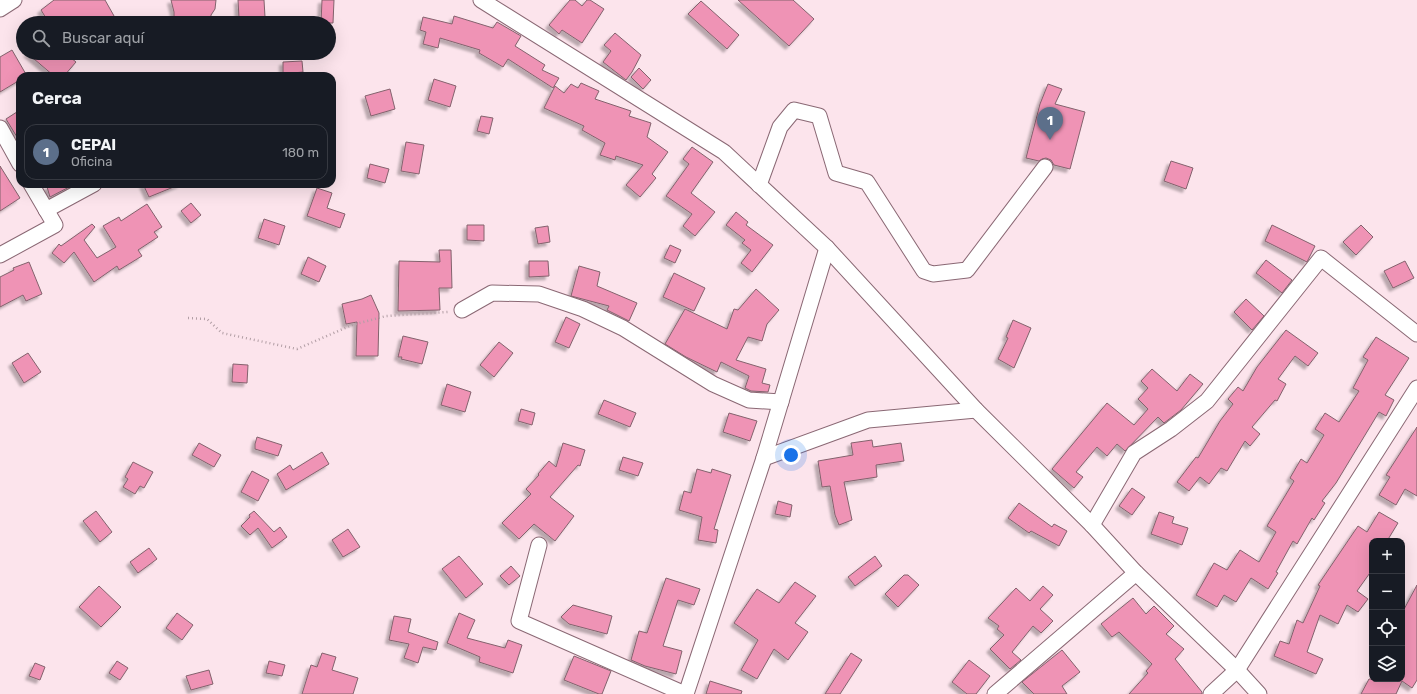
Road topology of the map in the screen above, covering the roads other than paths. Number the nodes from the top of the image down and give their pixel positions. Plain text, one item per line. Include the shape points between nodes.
1 (14, 0) edge
2 (481, 0) edge
3 (0, 9) edge
4 (0, 128) edge
5 (16, 157) edge
6 (1044, 167) dead end
7 (759, 185) junction
8 (33, 188) edge
9 (87, 188) edge
10 (46, 210) junction
11 (827, 248) junction
12 (0, 255) edge
13 (462, 310) road end
14 (1417, 334) edge
15 (1417, 388) edge
16 (781, 402) junction
17 (976, 410) junction
18 (764, 458) junction
19 (1092, 525) junction
20 (539, 545) dead end
21 (1136, 573) junction
22 (1237, 670) junction
23 (686, 694) edge
24 (996, 694) edge
25 (1211, 694) edge
26 (1259, 694) edge

1 - 3 street
2 - 7 street via 724,152
4 - 5 street
6 - 7 street via 967,270 933,274 924,271 867,182 836,173 819,116 794,110 780,127
7 - 11 street
8 - 10 street
9 - 10 street
10 - 12 street via 54,225
11 - 16 street
11 - 17 street
13 - 16 street via 492,293 539,294 584,309 623,328 713,384 749,400
14 - 19 street via 1321,258 1207,401 1134,453
15 - 22 street
16 - 18 street
17 - 18 street via 868,420
17 - 19 street
18 - 23 street
19 - 21 street
20 - 23 street via 519,621
21 - 22 street
21 - 24 street
22 - 25 street
22 - 26 street

